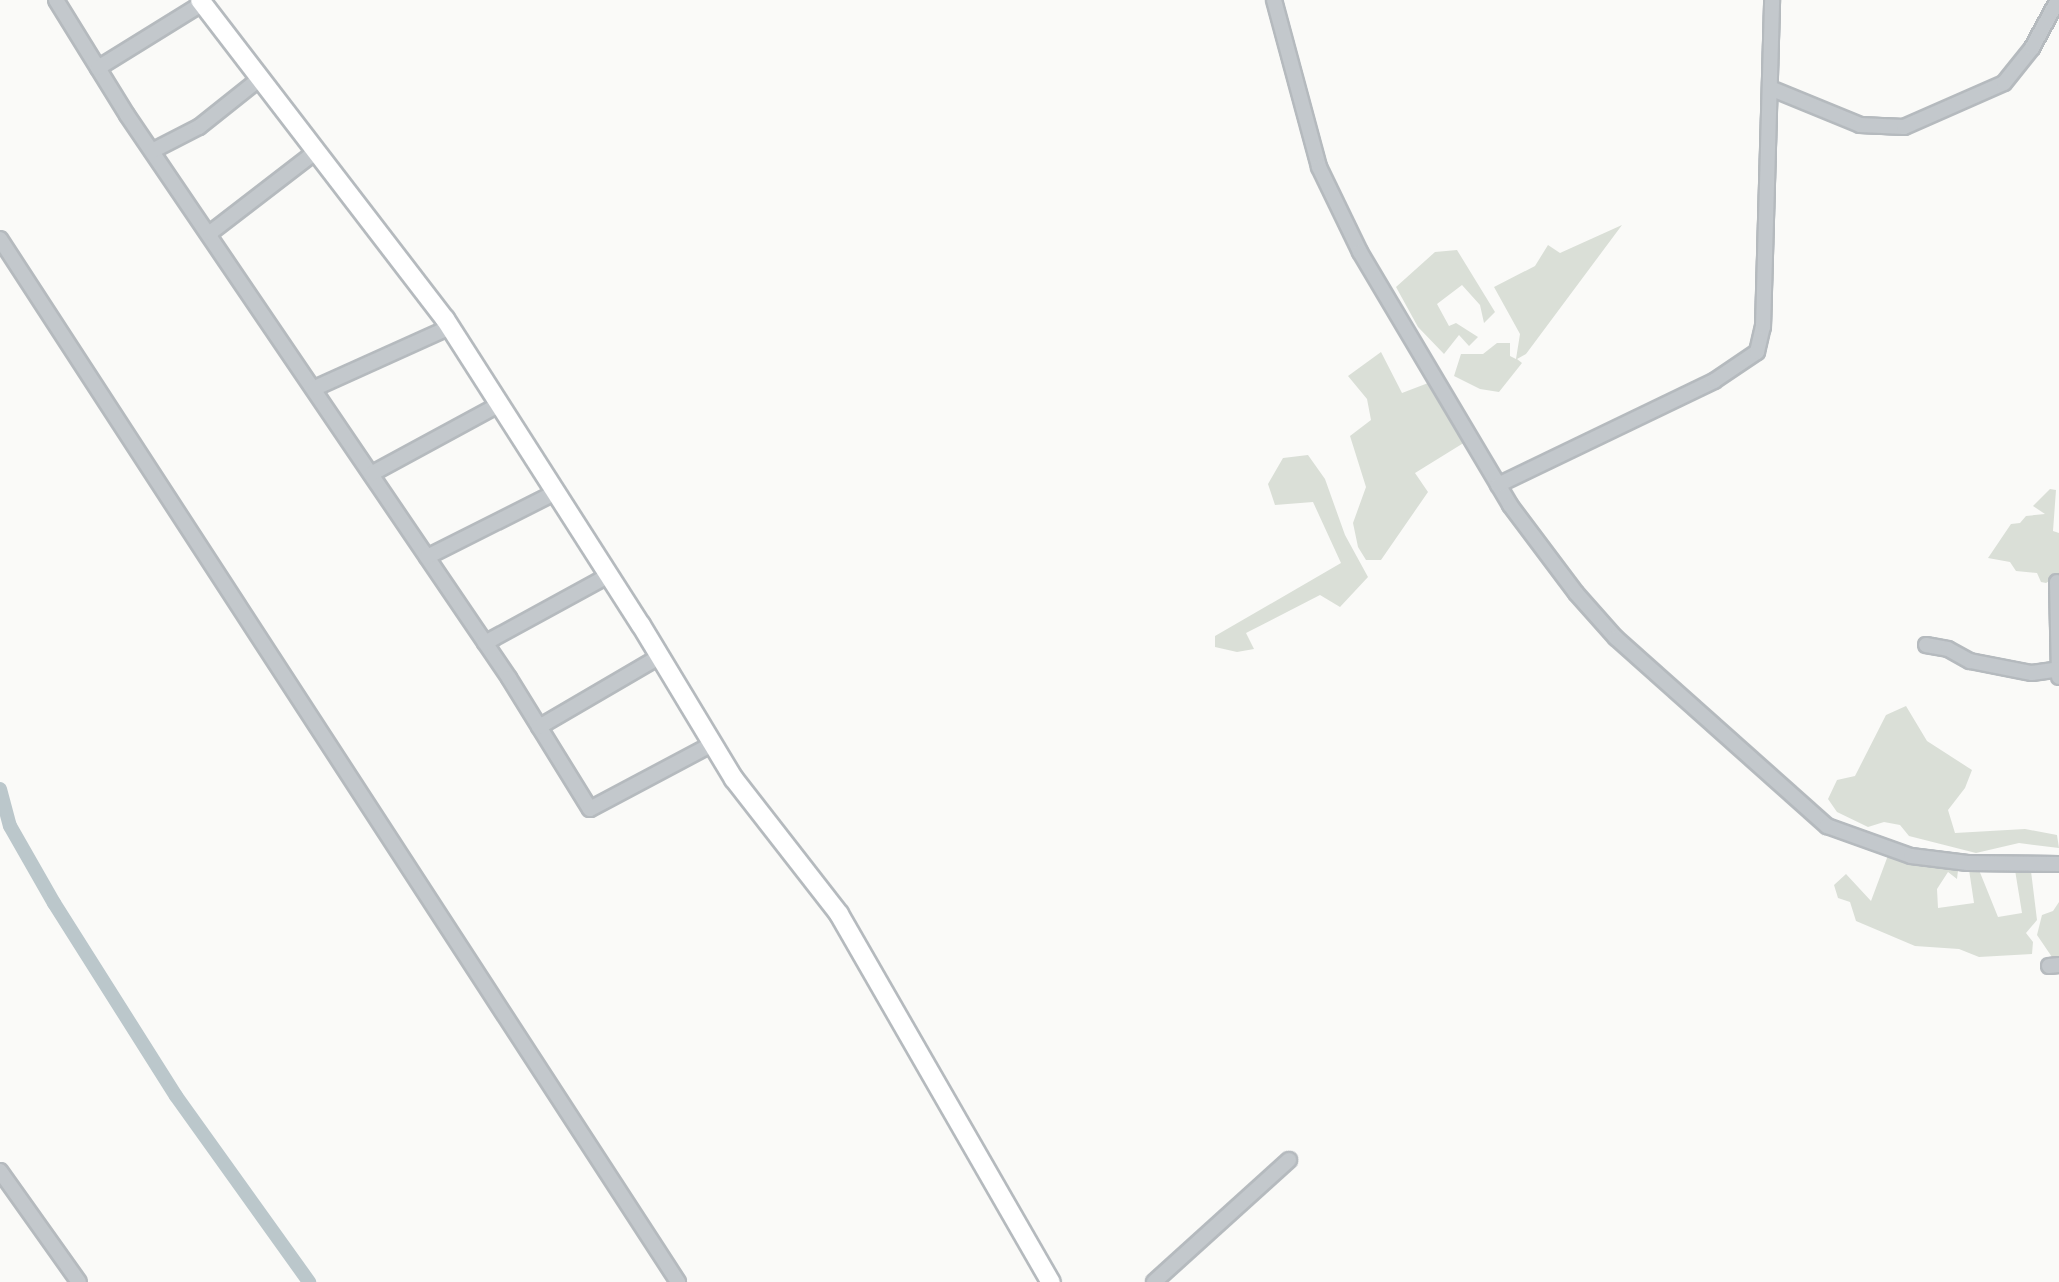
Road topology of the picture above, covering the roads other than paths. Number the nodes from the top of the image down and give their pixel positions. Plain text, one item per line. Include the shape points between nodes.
1 (56, 0) edge
2 (1274, 0) edge
3 (1772, 0) edge
4 (2059, 0) edge
5 (202, 2) edge
6 (98, 68) junction
7 (258, 80) junction
8 (1770, 88) junction
9 (152, 151) junction
10 (315, 152) junction
11 (210, 233) junction
12 (0, 239) edge
13 (450, 327) junction
14 (315, 388) junction
15 (500, 404) junction
16 (371, 474) junction
17 (1498, 485) junction
18 (556, 492) junction
19 (427, 557) junction
20 (609, 575) junction
21 (2057, 582) edge
22 (485, 643) junction
23 (1926, 645) dead end
24 (659, 657) junction
25 (2059, 669) edge
26 (2059, 677) edge
27 (539, 727) junction
28 (712, 744) junction
29 (2059, 864) edge
30 (1289, 1160) dead end
31 (0, 1171) edge
32 (79, 1282) edge
33 (678, 1282) edge
34 (1051, 1282) edge
35 (1154, 1282) edge

1 - 6 street
2 - 17 street via 1319,167 1360,252
3 - 8 street
4 - 8 street via 2032,48 2004,83 1904,127 1860,125
5 - 6 street
5 - 7 main road
6 - 9 street
7 - 9 street via 199,127
7 - 10 main road
8 - 17 street via 1763,327 1757,352 1714,381
9 - 11 street
10 - 11 street
10 - 13 main road
11 - 14 street
12 - 33 street
13 - 14 street
13 - 15 main road
14 - 16 street
15 - 16 street
15 - 18 main road
16 - 19 street
17 - 29 street via 1545,553 1616,638 1826,826 1911,856 1968,863
18 - 19 street
18 - 20 main road
19 - 22 street
20 - 22 street
20 - 24 main road
21 - 25 street
22 - 27 street
23 - 25 street via 1948,649 1970,661 2032,673
24 - 27 street
24 - 28 main road
25 - 26 street
27 - 28 street via 590,809
28 - 34 main road via 839,914
30 - 35 street
31 - 32 street

